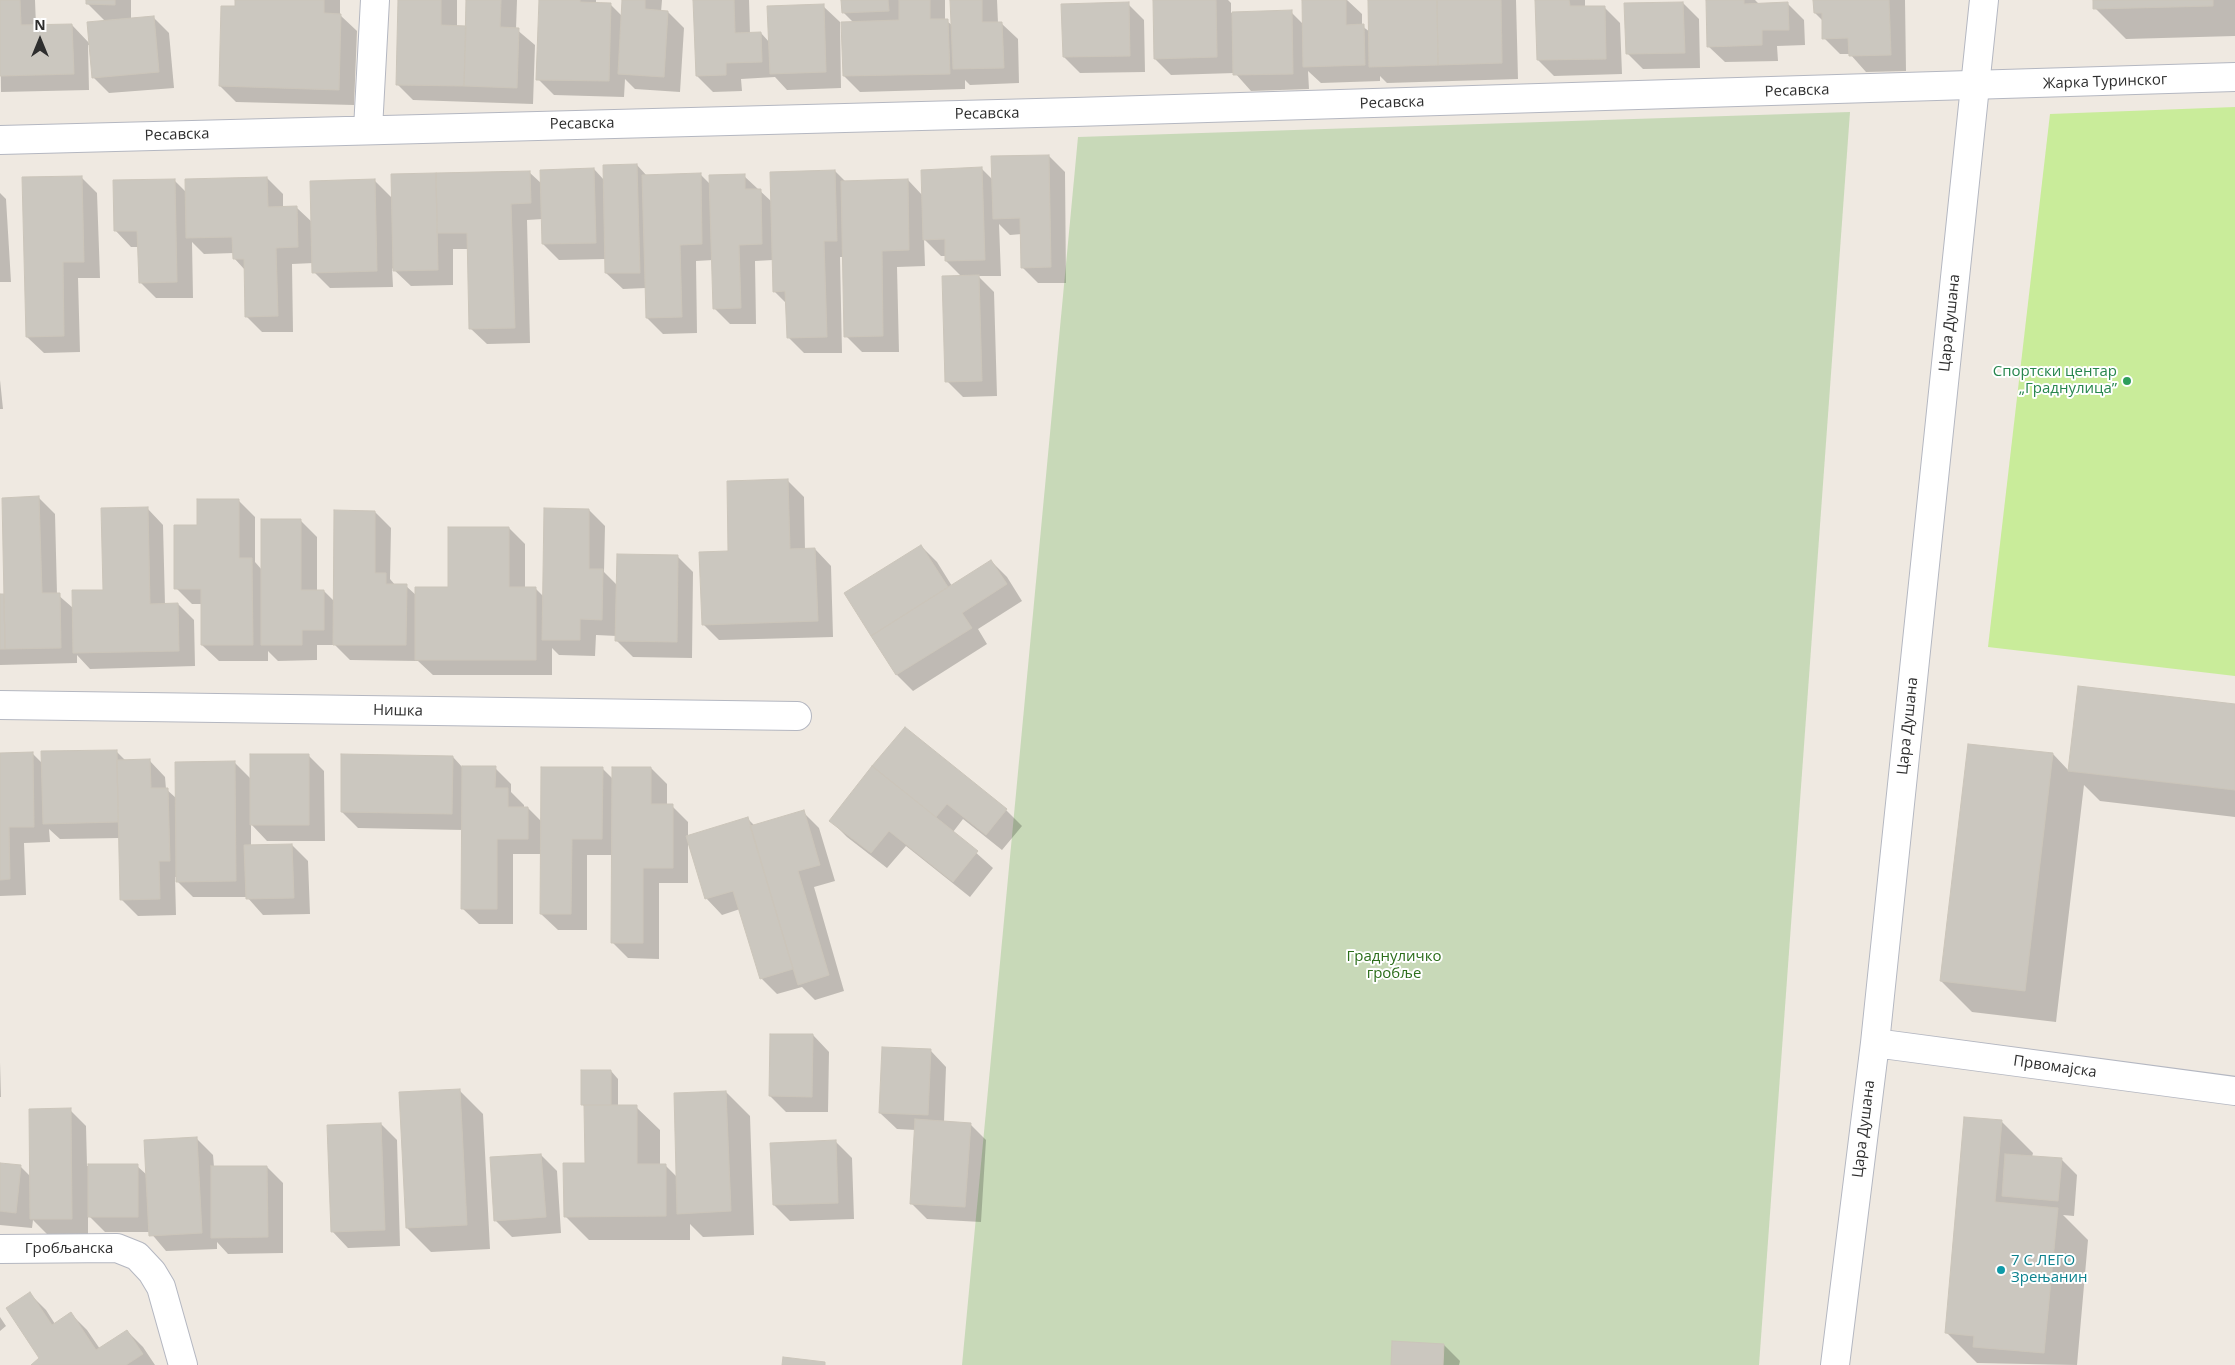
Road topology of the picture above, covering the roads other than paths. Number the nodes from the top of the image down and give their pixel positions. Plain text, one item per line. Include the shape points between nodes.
1 (376, 0) edge
2 (1984, 0) edge
3 (2235, 77) edge
4 (1974, 86) junction
5 (368, 129) junction
6 (0, 140) edge
7 (0, 705) edge
8 (797, 716) dead end
9 (1875, 1043) junction
10 (2235, 1091) edge
11 (0, 1249) edge
12 (183, 1365) edge
13 (1835, 1365) edge

1 - 5 street
2 - 4 street, Цара Душана
3 - 4 street, Жарка Туринског
4 - 5 street, Ресавска
4 - 9 street, Цара Душана
5 - 6 street, Ресавска
7 - 8 street, Нишка
9 - 10 street, Првомајска
9 - 13 street, Цара Душана
11 - 12 street, Гробљанска via 117,1248 137,1256 161,1287

